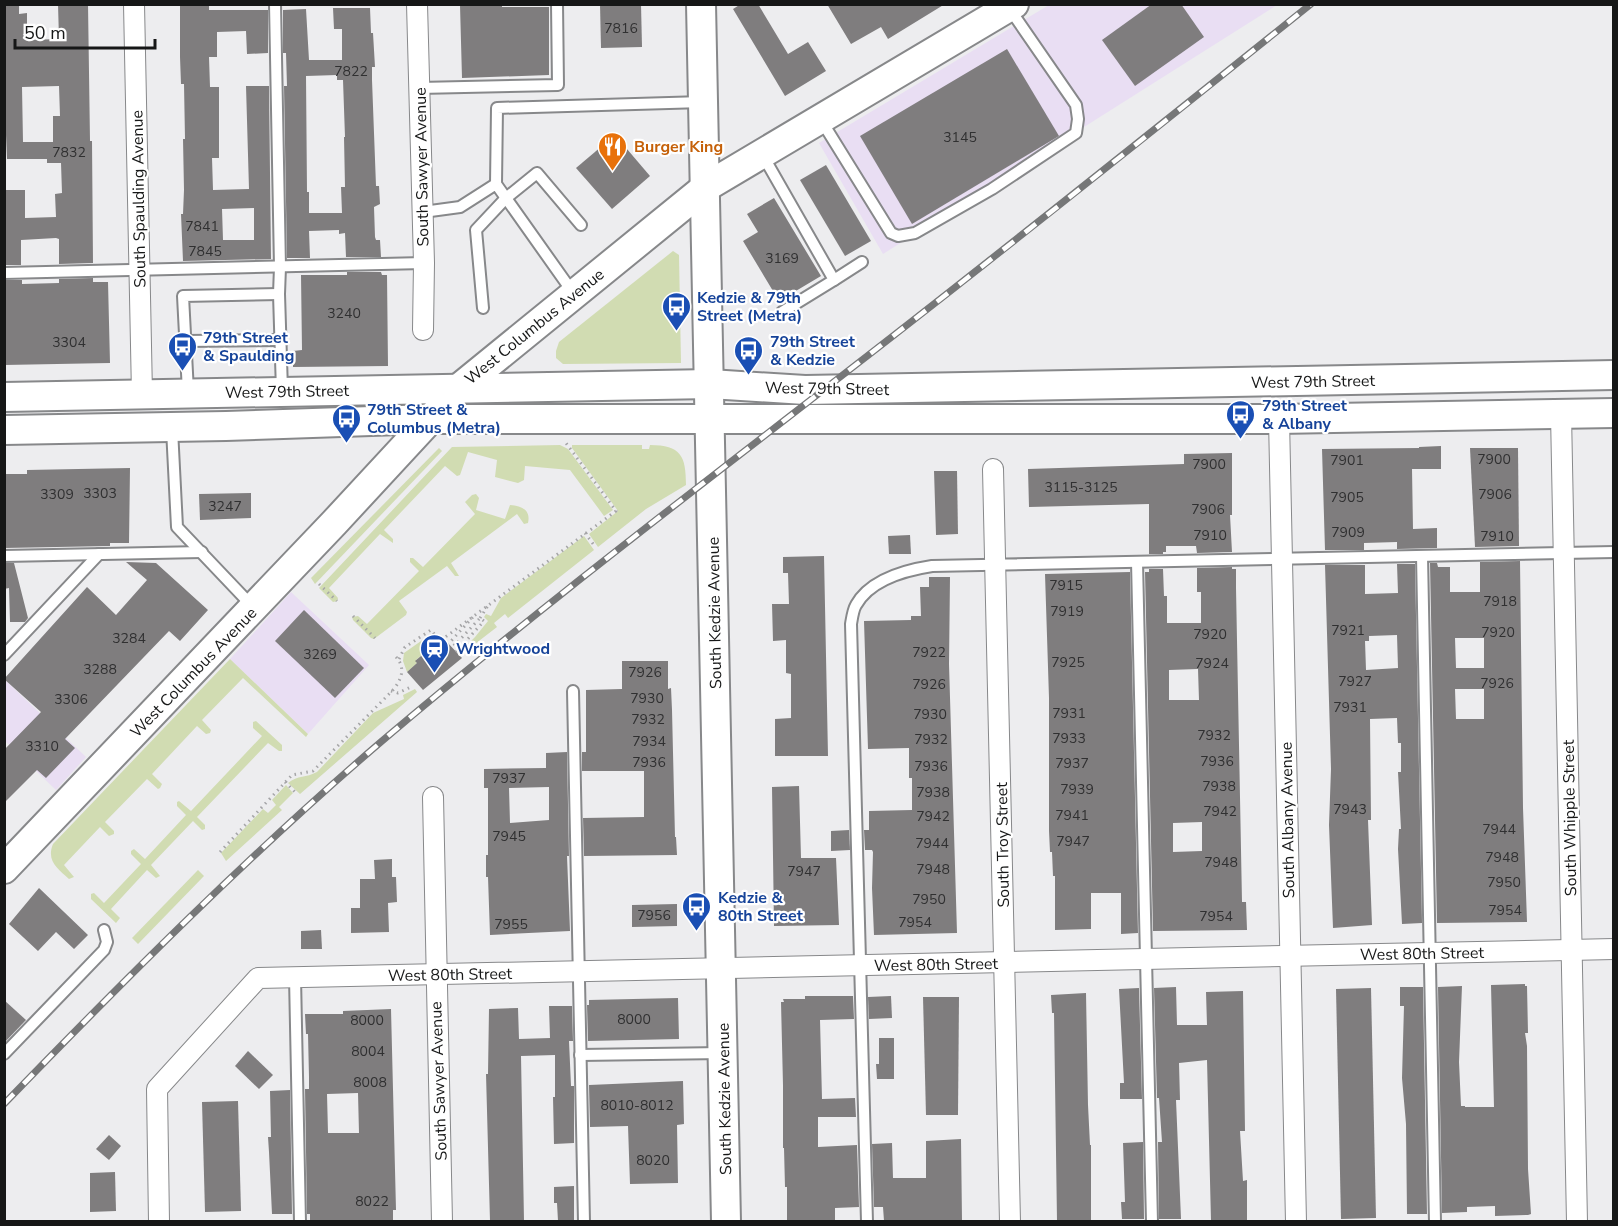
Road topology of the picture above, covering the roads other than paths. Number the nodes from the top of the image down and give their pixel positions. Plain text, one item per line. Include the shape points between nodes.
1 (134, 4) edge
2 (275, 4) edge
3 (417, 4) edge
4 (557, 4) edge
5 (704, 9) edge
6 (999, 9) edge
7 (419, 88) junction
8 (704, 102) junction
9 (821, 119) junction
10 (762, 154) junction
11 (496, 184) junction
12 (706, 187) junction
13 (506, 198) junction
14 (423, 212) junction
15 (581, 225) dead end
16 (862, 262) dead end
17 (424, 263) junction
18 (280, 267) junction
19 (139, 270) junction
20 (4, 273) edge
21 (834, 280) junction
22 (279, 294) junction
23 (574, 294) junction
24 (483, 308) dead end
25 (782, 312) dead end
26 (423, 330) dead end
27 (280, 340) junction
28 (185, 341) junction
29 (1614, 375) edge
30 (710, 384) junction
31 (459, 388) junction
32 (282, 391) junction
33 (188, 393) junction
34 (142, 394) junction
35 (4, 397) edge
36 (1614, 413) edge
37 (1561, 414) junction
38 (430, 419) junction
39 (710, 419) junction
40 (1280, 419) junction
41 (172, 427) junction
42 (4, 430) edge
43 (993, 469) dead end
44 (202, 552) junction
45 (1614, 552) edge
46 (99, 554) junction
47 (1564, 554) junction
48 (4, 556) edge
49 (1422, 556) junction
50 (1282, 559) junction
51 (1137, 562) junction
52 (996, 566) junction
53 (254, 608) junction
54 (4, 656) edge
55 (573, 691) dead end
56 (433, 797) dead end
57 (4, 869) edge
58 (104, 930) dead end
59 (1614, 949) edge
60 (1572, 950) junction
61 (1430, 953) junction
62 (1290, 956) junction
63 (1147, 959) junction
64 (1005, 962) junction
65 (860, 965) junction
66 (721, 968) junction
67 (579, 971) junction
68 (436, 974) junction
69 (295, 977) junction
70 (723, 1053) junction
71 (4, 1054) edge
72 (580, 1055) junction
73 (159, 1221) edge
74 (300, 1221) edge
75 (442, 1221) edge
76 (584, 1221) edge
77 (726, 1221) edge
78 (867, 1221) edge
79 (1010, 1221) edge
80 (1152, 1221) edge
81 (1296, 1221) edge
82 (1435, 1221) edge
83 (1577, 1221) edge

1 - 19 street, South Spaulding Avenue
2 - 18 lane
3 - 7 street, South Sawyer Avenue
4 - 7 lane via 558,85
5 - 8 main road, South Kedzie Avenue
6 - 9 main road, West Columbus Avenue
6 - 9 lane via 1076,105 1078,119 1076,133 992,189 915,233 898,236 891,233
7 - 14 street, South Sawyer Avenue
8 - 11 lane via 497,108
8 - 12 main road, South Kedzie Avenue
9 - 10 main road, West Columbus Avenue
10 - 12 main road, West Columbus Avenue
10 - 21 lane
11 - 13 lane
11 - 14 lane via 460,207
12 - 23 main road, West Columbus Avenue
12 - 30 main road, South Kedzie Avenue
13 - 15 lane via 537,173
13 - 23 lane
13 - 24 lane via 476,230
14 - 17 street, South Sawyer Avenue
16 - 21 lane
17 - 18 lane
17 - 26 street, South Sawyer Avenue
18 - 19 lane
18 - 22 lane
19 - 20 lane
19 - 34 street, South Spaulding Avenue
21 - 25 lane
22 - 27 lane
22 - 28 lane via 183,296
23 - 31 main road, West Columbus Avenue
27 - 28 lane
27 - 32 lane
28 - 33 lane
29 - 30 main road, West 79th Street via 805,390
30 - 31 main road, West 79th Street
30 - 39 main road, South Kedzie Avenue
31 - 32 main road, West 79th Street
31 - 38 main road, West Columbus Avenue
32 - 33 main road, West 79th Street
33 - 34 main road, West 79th Street
34 - 35 main road, West 79th Street
36 - 37 main road, West 79th Street
37 - 40 main road, West 79th Street
37 - 47 street, South Whipple Street
38 - 39 main road, West 79th Street
38 - 41 main road, West 79th Street
38 - 53 main road, West Columbus Avenue
39 - 40 main road, West 79th Street
39 - 66 main road, South Kedzie Avenue
40 - 50 street, South Albany Avenue
41 - 42 main road, West 79th Street
41 - 44 lane via 177,527
43 - 52 street, South Troy Street
44 - 46 lane
44 - 53 lane
45 - 47 lane
46 - 48 lane
46 - 54 lane
47 - 49 lane
47 - 60 street, South Whipple Street
49 - 50 lane
49 - 61 lane
50 - 51 lane
50 - 62 street, South Albany Avenue
51 - 52 lane
51 - 63 lane
52 - 64 street, South Troy Street
52 - 65 lane via 911,569 884,580 855,605 851,624
53 - 57 main road, West Columbus Avenue
55 - 67 lane
56 - 68 street, South Sawyer Avenue
58 - 71 lane via 104,950
59 - 60 street, West 80th Street
60 - 61 street, West 80th Street
60 - 83 street, South Whipple Street
61 - 62 street, West 80th Street
61 - 82 lane
62 - 63 street, West 80th Street
62 - 81 street, South Albany Avenue
63 - 64 street, West 80th Street
63 - 80 lane
64 - 65 street, West 80th Street
64 - 79 street, South Troy Street
65 - 66 street, West 80th Street
65 - 78 lane
66 - 67 street, West 80th Street
66 - 70 main road, South Kedzie Avenue
67 - 68 street, West 80th Street
67 - 72 lane
68 - 69 street, West 80th Street
68 - 75 street, South Sawyer Avenue
69 - 73 street, West 80th Street via 258,978 157,1089
69 - 74 lane
70 - 72 lane
70 - 77 main road, South Kedzie Avenue
72 - 76 lane

